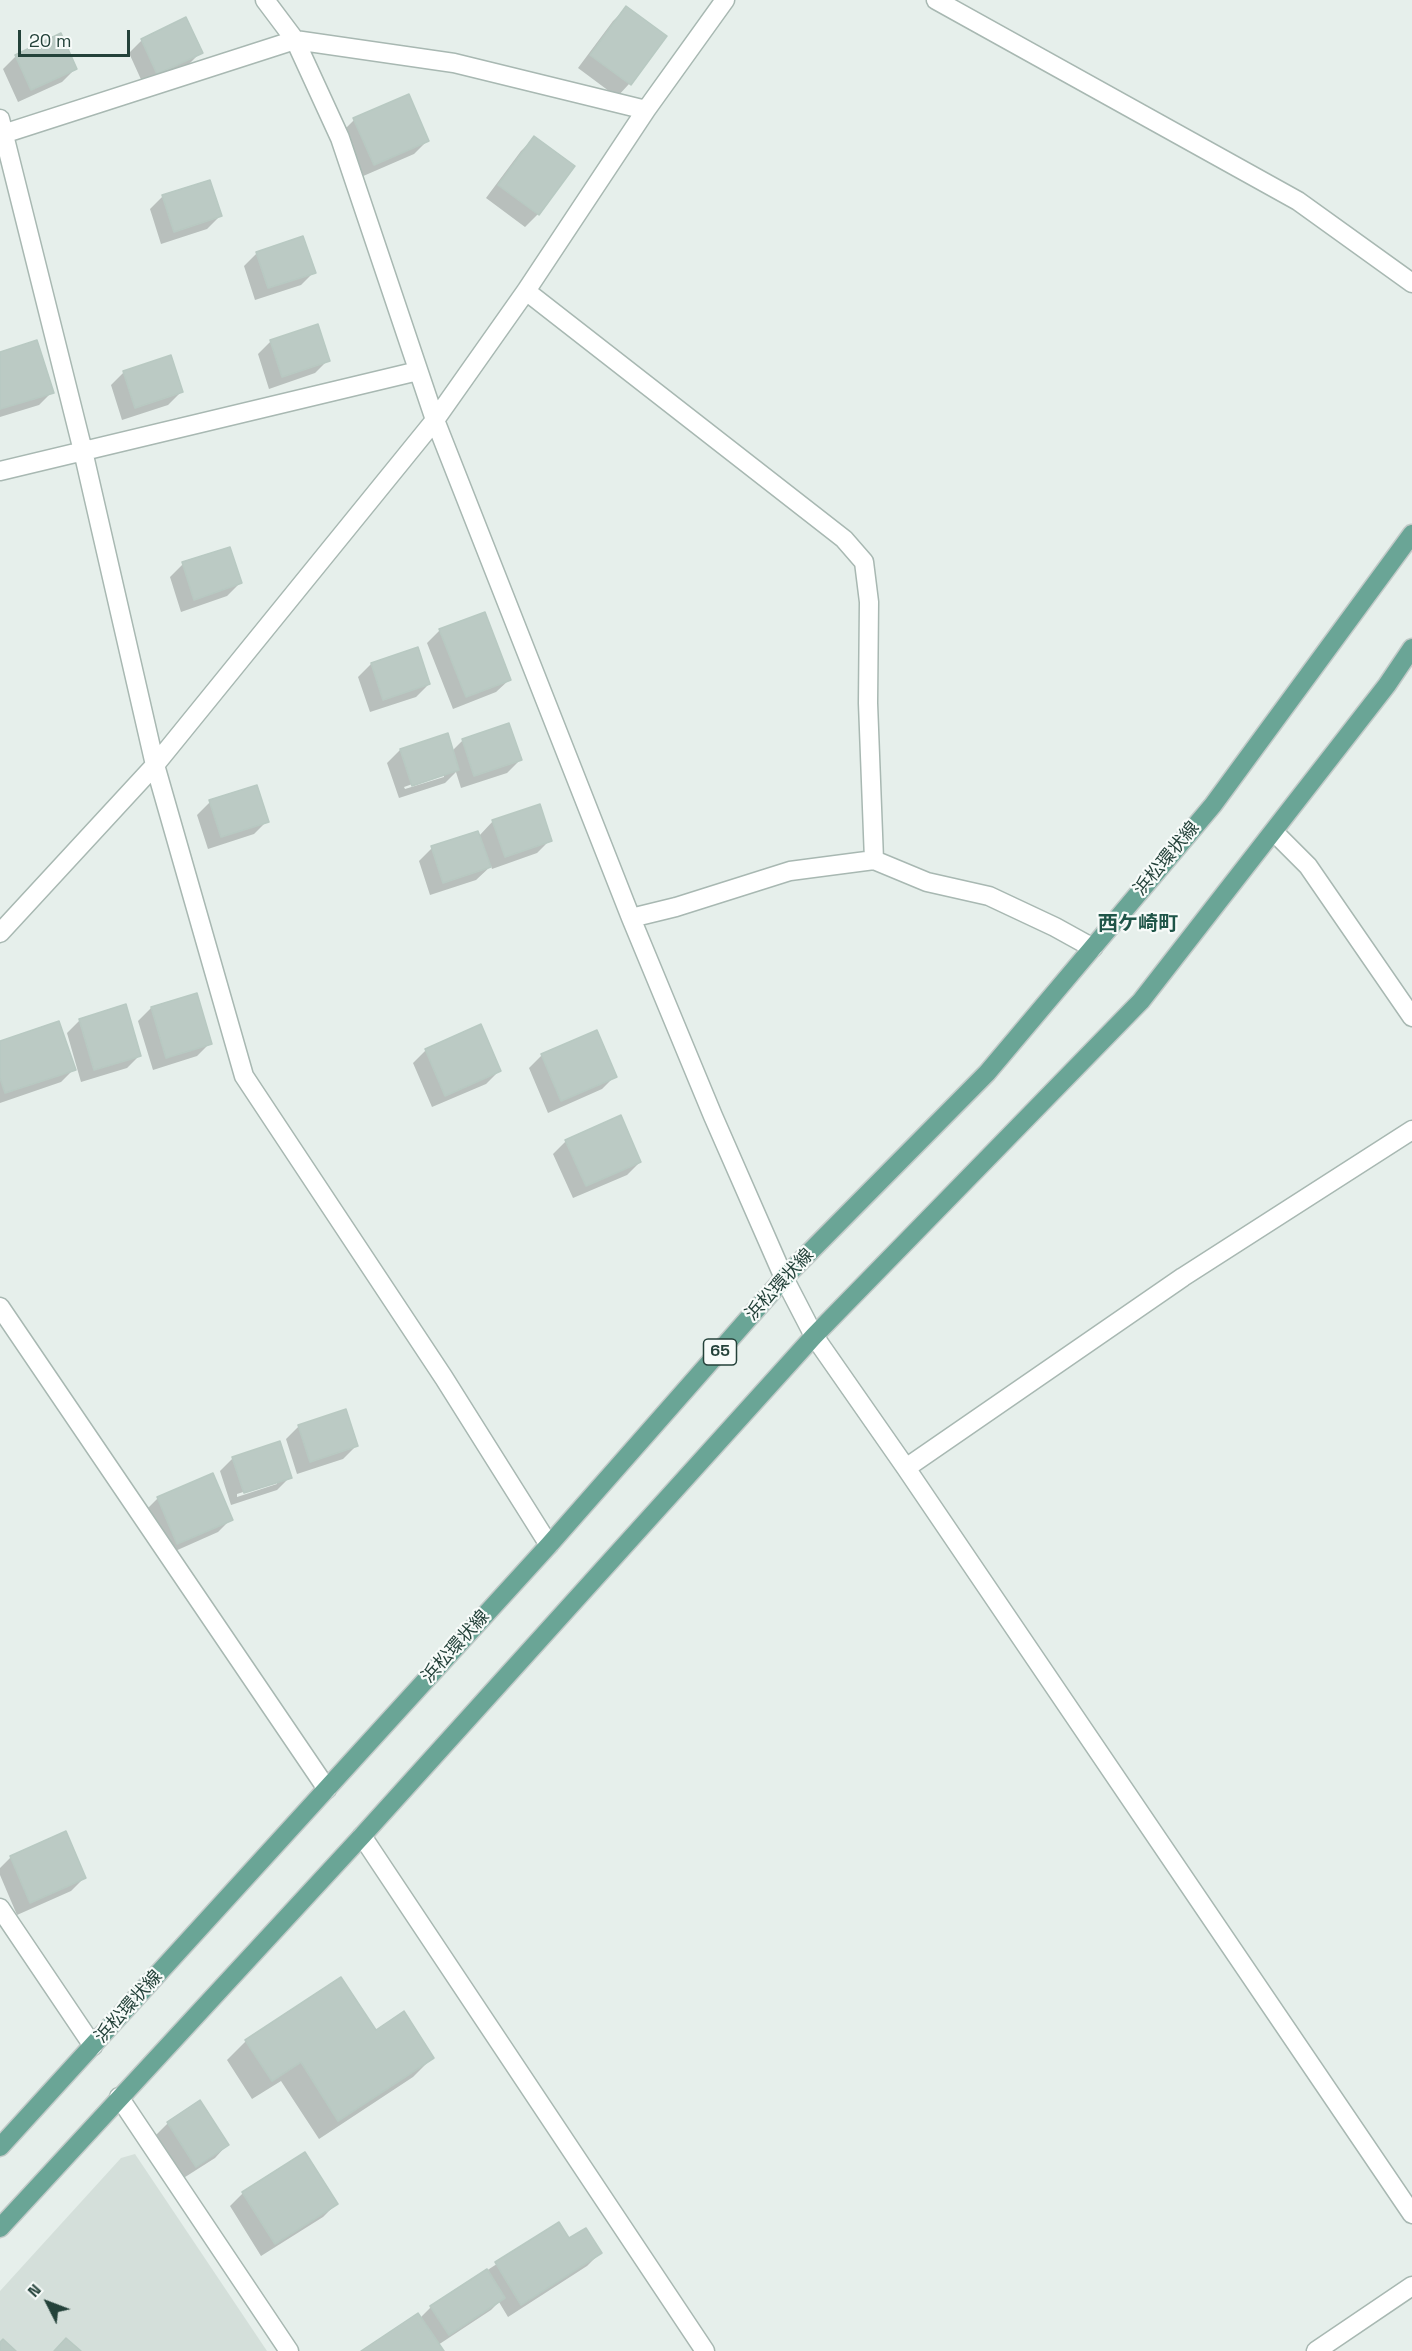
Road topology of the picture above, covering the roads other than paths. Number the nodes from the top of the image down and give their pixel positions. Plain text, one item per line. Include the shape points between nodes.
1 (265, 0) edge
2 (725, 0) edge
3 (936, 0) edge
4 (295, 40) junction
5 (646, 110) junction
6 (2, 129) edge
7 (1412, 283) edge
8 (526, 291) junction
9 (418, 371) junction
10 (435, 420) junction
11 (83, 450) junction
12 (0, 471) edge
13 (1412, 534) edge
14 (1412, 648) edge
15 (155, 765) junction
16 (1274, 832) junction
17 (874, 860) junction
18 (631, 918) junction
19 (0, 933) edge
20 (1092, 948) junction
21 (1412, 1017) edge
22 (1412, 1130) edge
23 (784, 1278) junction
24 (0, 1306) edge
25 (814, 1336) junction
26 (906, 1468) junction
27 (549, 1545) junction
28 (327, 1789) junction
29 (362, 1836) junction
30 (0, 1908) edge
31 (93, 2046) junction
32 (119, 2097) junction
33 (0, 2147) edge
34 (1412, 2214) edge
35 (0, 2228) edge
36 (1412, 2286) edge
37 (289, 2351) edge
38 (705, 2351) edge
39 (1316, 2351) edge

1 - 4 street
2 - 5 street
3 - 7 street via 1298,201
4 - 5 street via 454,63
4 - 6 street
4 - 9 street via 340,138
5 - 8 street
6 - 11 street
8 - 10 street
8 - 17 street via 844,539 864,562 869,602
9 - 10 street
9 - 11 street
10 - 15 street
10 - 18 street
11 - 12 street
11 - 15 street
13 - 20 main road, 浜松環状線 / 65 via 1213,805
14 - 16 main road
15 - 19 street
15 - 27 street via 244,1077 444,1378
16 - 21 street via 1308,866
16 - 25 main road via 1141,1001
17 - 18 street via 790,871
17 - 20 street via 927,882 989,896
18 - 23 street
20 - 23 main road, 浜松環状線 / 65 via 987,1072
22 - 26 street via 1183,1277
23 - 25 street
23 - 27 main road, 浜松環状線 / 65
24 - 28 street
25 - 26 street
25 - 29 main road
26 - 34 street
27 - 28 main road, 浜松環状線 / 65
28 - 31 main road, 浜松環状線 / 65
29 - 32 main road
29 - 38 street
30 - 31 street
31 - 33 main road, 浜松環状線 / 65
32 - 35 main road
32 - 37 street
36 - 39 street

